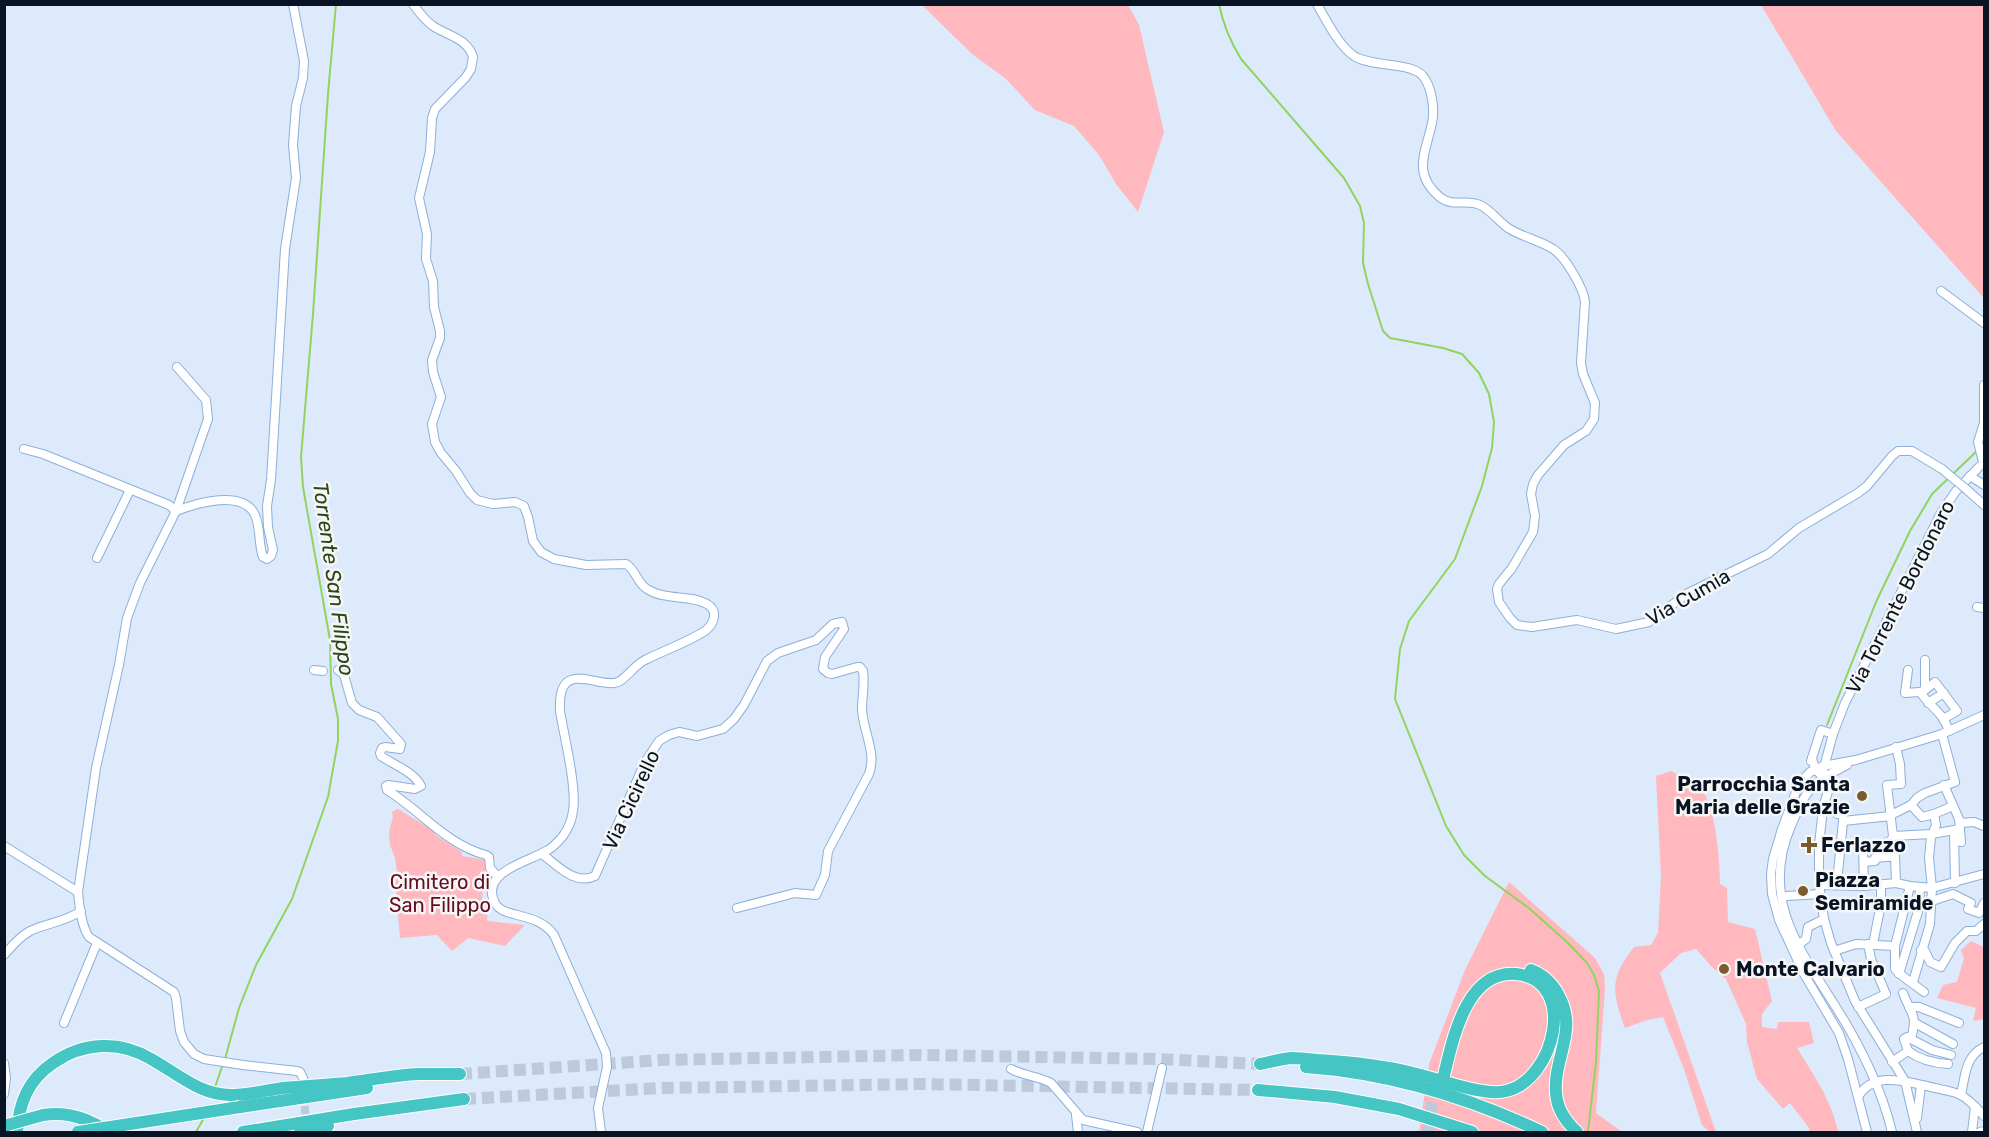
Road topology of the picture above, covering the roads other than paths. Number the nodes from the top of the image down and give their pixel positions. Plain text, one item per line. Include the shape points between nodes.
1 (293, 4) edge
2 (413, 4) edge
3 (1317, 4) edge
4 (1941, 291) dead end
5 (1984, 323) edge
6 (177, 367) dead end
7 (1984, 385) edge
8 (24, 449) dead end
9 (1970, 476) junction
10 (1984, 485) edge
11 (130, 490) junction
12 (1984, 505) edge
13 (176, 511) junction
14 (97, 558) dead end
15 (1925, 660) dead end
16 (338, 670) dead end
17 (1908, 670) dead end
18 (1923, 691) junction
19 (1944, 693) junction
20 (1928, 703) junction
21 (1984, 717) edge
22 (1945, 718) junction
23 (1945, 732) junction
24 (1833, 734) junction
25 (1896, 747) junction
26 (1812, 758) junction
27 (1856, 760) junction
28 (1819, 768) junction
29 (1805, 776) junction
30 (1822, 777) junction
31 (1944, 785) junction
32 (1911, 805) junction
33 (1953, 806) junction
34 (1934, 814) junction
35 (1891, 816) junction
36 (1984, 826) edge
37 (1958, 828) junction
38 (1932, 834) junction
39 (1893, 836) junction
40 (1961, 842) dead end
41 (4, 846) edge
42 (1863, 847) dead end
43 (542, 854) junction
44 (1888, 857) junction
45 (1864, 862) junction
46 (1838, 873) dead end
47 (1984, 874) edge
48 (497, 876) junction
49 (1896, 883) junction
50 (1954, 883) junction
51 (1881, 884) junction
52 (1864, 886) junction
53 (1910, 886) junction
54 (1920, 888) junction
55 (1932, 888) junction
56 (1819, 889) junction
57 (78, 892) junction
58 (1786, 896) dead end
59 (1932, 901) junction
60 (1984, 903) edge
61 (737, 908) dead end
62 (81, 911) junction
63 (1824, 919) junction
64 (1984, 924) edge
65 (97, 942) junction
66 (1871, 944) junction
67 (1798, 945) junction
68 (1895, 946) junction
69 (1921, 950) junction
70 (1834, 951) junction
71 (4, 955) edge
72 (1899, 974) junction
73 (1912, 982) junction
74 (1924, 992) dead end
75 (1903, 993) dead end
76 (1858, 1007) junction
77 (1909, 1007) junction
78 (64, 1023) dead end
79 (1915, 1023) junction
80 (1959, 1023) dead end
81 (1911, 1039) junction
82 (1953, 1044) dead end
83 (1984, 1047) edge
84 (1908, 1051) junction
85 (1892, 1062) junction
86 (4, 1063) edge
87 (1162, 1068) dead end
88 (1011, 1069) dead end
89 (303, 1078) dead end
90 (1905, 1081) junction
91 (1875, 1082) junction
92 (1921, 1085) junction
93 (1258, 1090) tunnel mouth
94 (4, 1094) edge
95 (1961, 1095) junction
96 (1858, 1097) junction
97 (464, 1099) tunnel mouth
98 (438, 1102) junction
99 (1975, 1107) junction
100 (1399, 1109) junction
101 (1076, 1115) junction
102 (1984, 1116) edge
103 (4, 1126) edge
104 (1915, 1131) edge
105 (1984, 1131) edge
106 (17, 1132) edge
107 (78, 1132) edge
108 (109, 1132) edge
109 (243, 1132) edge
110 (300, 1132) edge
111 (601, 1132) edge
112 (1078, 1132) edge
113 (1137, 1132) edge
114 (1147, 1132) edge
115 (1445, 1132) edge
116 (1472, 1132) edge
117 (1542, 1132) edge
118 (1577, 1132) edge
119 (1867, 1132) edge
120 (1892, 1132) edge
121 (1972, 1132) edge
122 (1980, 1132) edge

1 - 13 street via 304,61 296,106 296,178 285,249 267,506 271,556 263,557 254,513 240,501 198,504
2 - 43 street via 428,23 466,44 473,57 466,76 435,109 419,198 441,338 432,360 441,397 432,424 437,448 477,500 524,506 533,541 545,555 592,566 626,564 648,590 705,603 714,615 705,631 644,660 618,682 580,678 564,687 559,697 560,711 573,811 562,836
3 - 12 street, Via Cumia, bridge via 1353,55 1414,69 1424,76 1433,113 1422,165 1438,196 1451,203 1479,204 1512,230 1555,250 1584,293 1581,363 1595,403 1594,419 1586,430 1564,445 1533,484 1533,532 1497,589 1498,602 1513,622 1527,627 1577,620 1616,629 1649,622 1694,589 1768,554 1804,525 1858,493 1901,450 1912,451 1942,469
4 - 5 street
6 - 13 street via 206,400 208,419
7 - 9 street, Via Torrente Bordonaro via 1984,423 1978,442 1981,464
8 - 11 street
9 - 10 street
9 - 24 street, Via Torrente Bordonaro via 1941,513
11 - 13 street
11 - 14 street
13 - 57 street via 127,618 96,768
15 - 18 street
16 - 48 street via 344,675 352,702 359,710 377,717 401,744 400,749 382,748 381,756 421,786 415,789 388,785 387,790 444,835 489,857 490,868
17 - 18 street via 1905,693
18 - 19 street via 1935,681
18 - 20 street
19 - 20 street
19 - 22 street via 1957,711
20 - 22 street
21 - 23 street
22 - 23 street
23 - 25 street
23 - 31 street via 1955,782
24 - 26 street via 1821,730
24 - 28 street, Via Torrente Bordonaro
25 - 27 street
25 - 35 street via 1901,784 1887,785
26 - 28 street
26 - 29 street
27 - 28 street
27 - 30 street
28 - 29 street
28 - 30 street
29 - 96 street via 1773,859 1772,894 1787,940 1839,1033
30 - 56 street via 1829,788 1823,814
30 - 67 street via 1804,797 1781,860 1780,893 1785,917
31 - 32 street
31 - 33 street
32 - 34 street via 1922,817
32 - 35 street
33 - 34 street
33 - 37 street
34 - 38 street via 1936,825
35 - 39 street
35 - 46 street via 1840,817
36 - 37 street via 1974,822
37 - 38 street
37 - 40 street
37 - 50 street
38 - 39 street
38 - 55 street
39 - 44 street via 1887,843
41 - 57 street
42 - 45 street
43 - 48 street
43 - 61 street, Via Cicirello via 575,878 596,876 642,768 659,741 679,732 697,736 723,729 744,705 767,661 778,653 816,640 833,624 842,622 844,629 825,657 823,669 832,674 857,666 863,671 862,713 872,760 868,779 828,851 825,875 816,895 795,893
44 - 45 street
44 - 49 street via 1895,856
45 - 52 street
47 - 50 street
48 - 111 street via 495,903 505,911 538,920 554,934 604,1045 607,1067 598,1108
49 - 51 street
49 - 53 street
50 - 55 street
51 - 52 street
51 - 66 street via 1881,904
52 - 56 street
53 - 54 street
53 - 68 street
54 - 55 street
54 - 72 street via 1919,908
55 - 59 street
56 - 58 street
56 - 63 street
57 - 62 street
59 - 60 street via 1953,894 1971,903 1968,909 1979,913
59 - 69 street via 1930,924
62 - 65 street via 87,934
62 - 71 street via 28,932
63 - 67 street via 1808,927 1806,939
63 - 70 street
64 - 69 street via 1955,943 1941,967 1930,962
65 - 78 street
65 - 89 street via 174,992 178,1026 190,1050 204,1059 297,1071
66 - 68 street
66 - 70 street
66 - 76 street via 1871,959 1886,994
67 - 91 street via 1849,1028
68 - 72 street via 1895,969
69 - 73 street
70 - 76 street
72 - 73 street
73 - 74 street
75 - 77 street
76 - 85 street
77 - 79 street
77 - 80 street
79 - 81 street
79 - 82 street
81 - 84 street via 1904,1039
81 - 84 street via 1950,1060 1936,1063
83 - 95 street via 1968,1064
84 - 85 street
85 - 90 street
86 - 94 street
87 - 114 street
88 - 101 street via 1051,1083
90 - 91 street
90 - 92 street
90 - 104 street
91 - 96 street
91 - 120 street
92 - 95 street
92 - 104 street
93 - 100 highway via 1335,1097
95 - 99 street
96 - 119 street
97 - 98 highway
98 - 109 highway
98 - 110 highway via 396,1115
99 - 102 street
99 - 121 street
100 - 115 highway
100 - 116 highway
101 - 112 street
101 - 113 street via 1090,1123
103 - 108 highway, bridge via 60,1113 80,1116
105 - 122 street
106 - 107 highway, bridge via 19,1109 33,1080 61,1057 86,1048 110,1046 136,1052 187,1083 234,1095 417,1074 460,1074
117 - 118 highway via 1472,1103 1410,1084 1341,1070 1260,1064 1291,1058 1342,1061 1411,1072 1484,1091 1520,1087 1542,1063 1555,1024 1549,998 1539,983 1524,975 1498,975 1479,987 1457,1025 1440,1074 1452,1022 1476,982 1504,968 1525,968 1550,982 1566,1013 1566,1039 1556,1095 1560,1110

